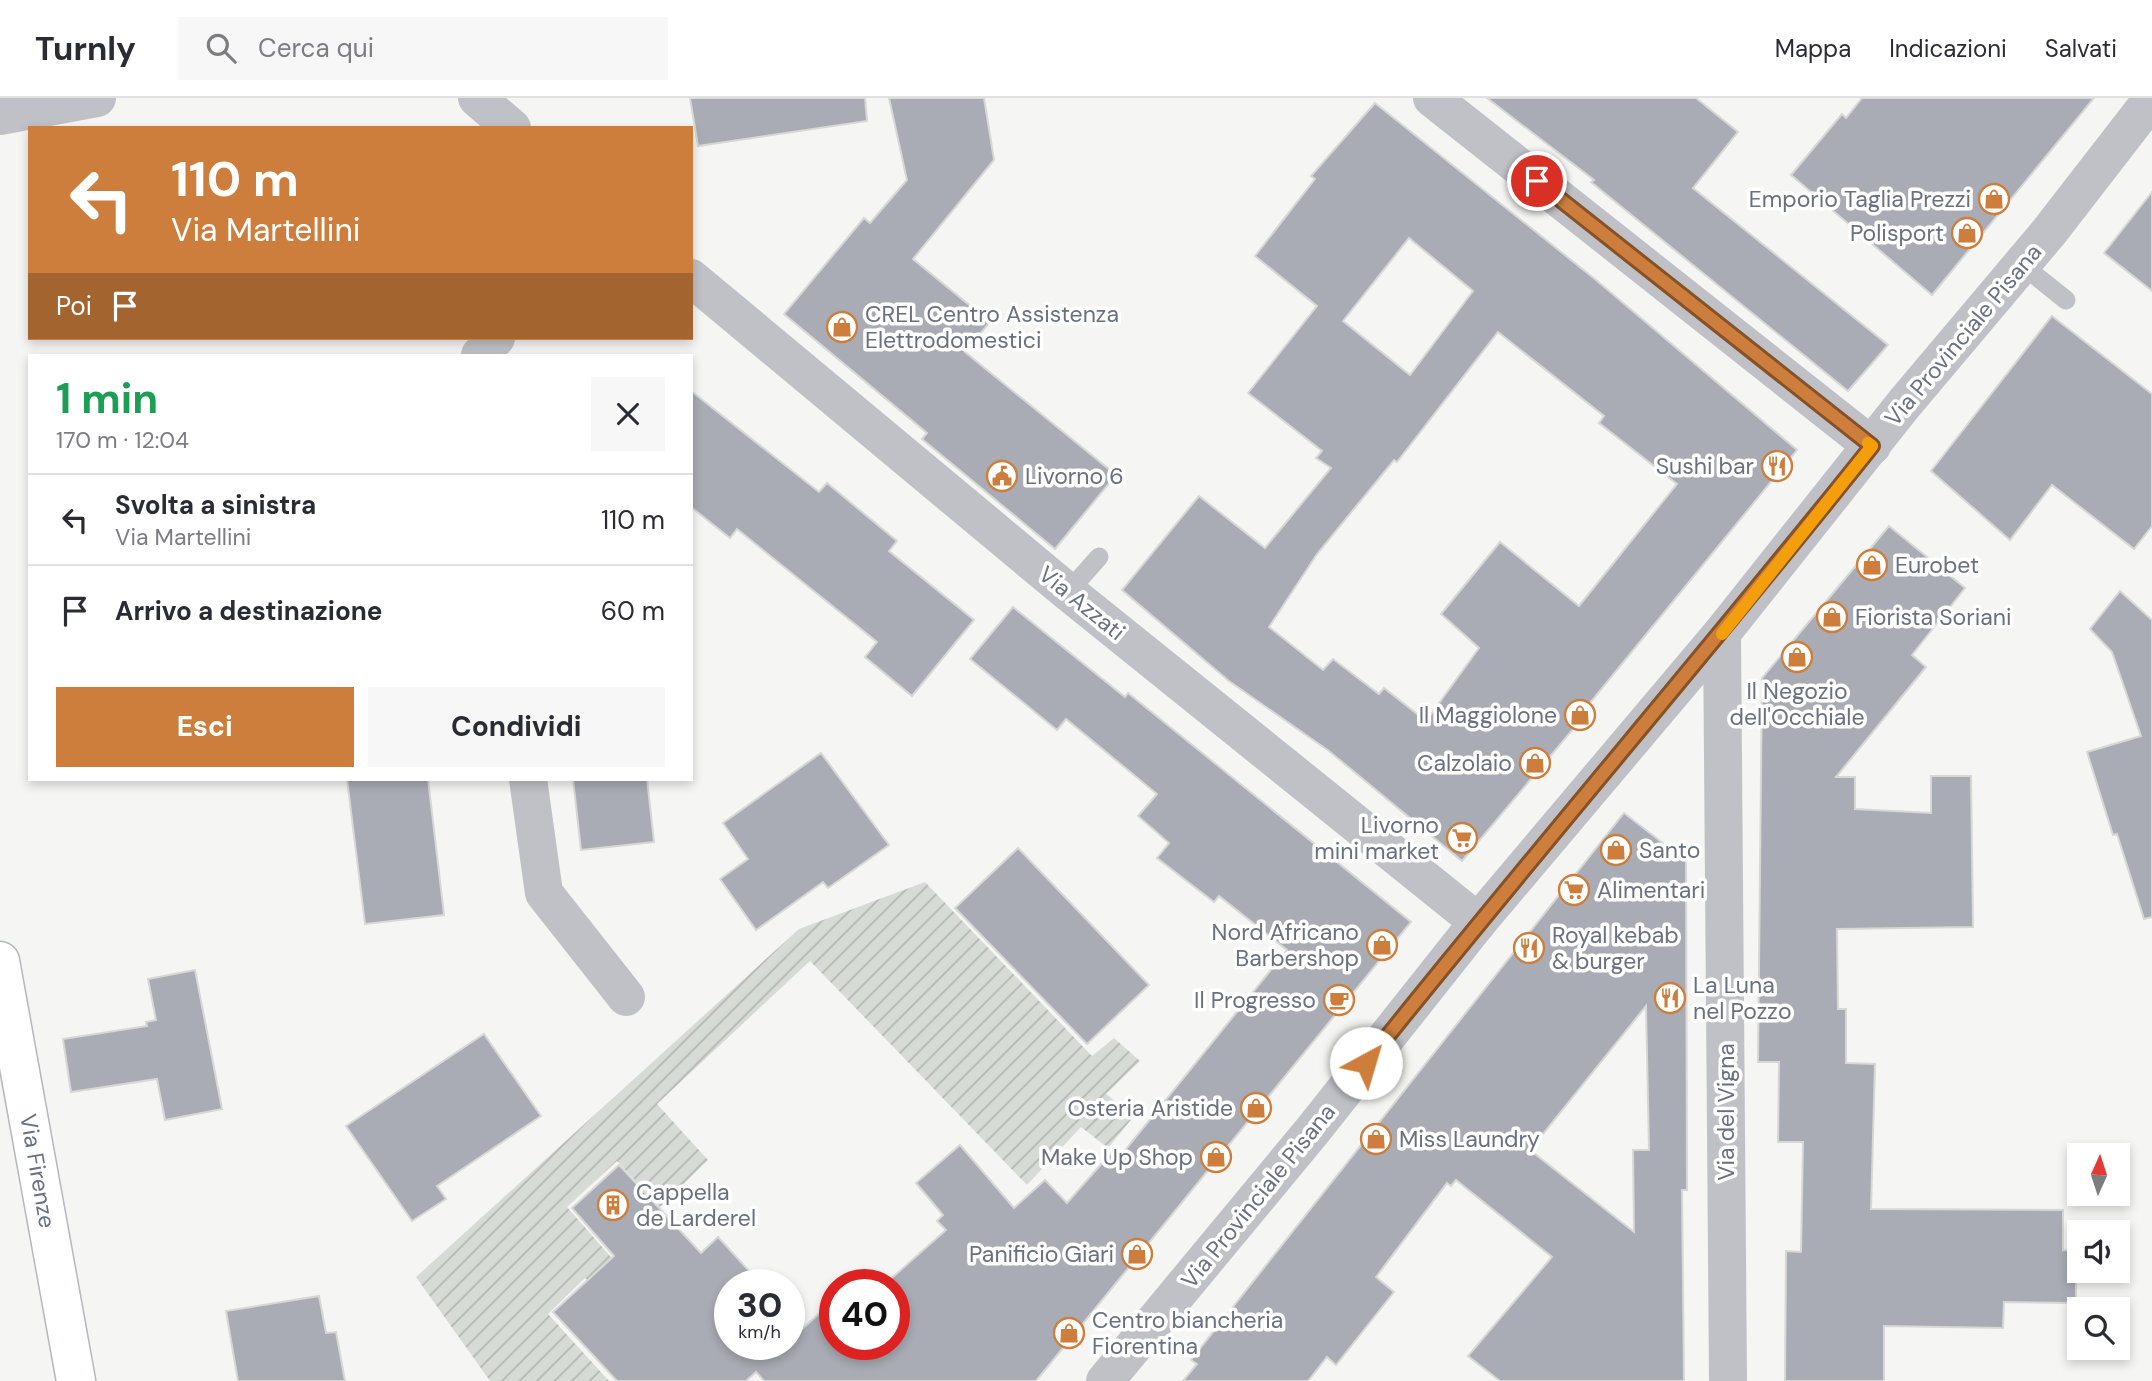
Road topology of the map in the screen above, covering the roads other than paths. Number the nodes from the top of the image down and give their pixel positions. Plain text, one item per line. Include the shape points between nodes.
1 (97, 98) edge
2 (477, 98) edge
3 (1432, 98) edge
4 (2152, 99) edge
5 (0, 116) edge
6 (510, 126) edge
7 (2021, 264) junction
8 (693, 280) edge
9 (2066, 300) dead end
10 (494, 340) edge
11 (481, 354) edge
12 (1872, 446) junction
13 (1099, 557) dead end
14 (1068, 592) junction
15 (1722, 633) junction
16 (528, 781) edge
17 (1478, 922) junction
18 (0, 961) edge
19 (626, 997) dead end
20 (76, 1381) edge
21 (1105, 1381) edge
22 (1728, 1381) edge

1 - 5 street
2 - 6 street
3 - 12 street
4 - 7 street, Via Provinciale Pisana
7 - 9 lane
7 - 12 street, Via Provinciale Pisana
8 - 14 street, Via Azzati
10 - 11 street
12 - 15 street, Via Provinciale Pisana
13 - 14 lane
14 - 17 street, Via Azzati
15 - 17 street, Via Provinciale Pisana
15 - 22 street, Via del Vigna
16 - 19 street via 544,894
17 - 21 street, Via Provinciale Pisana
18 - 20 main road, Via Firenze

